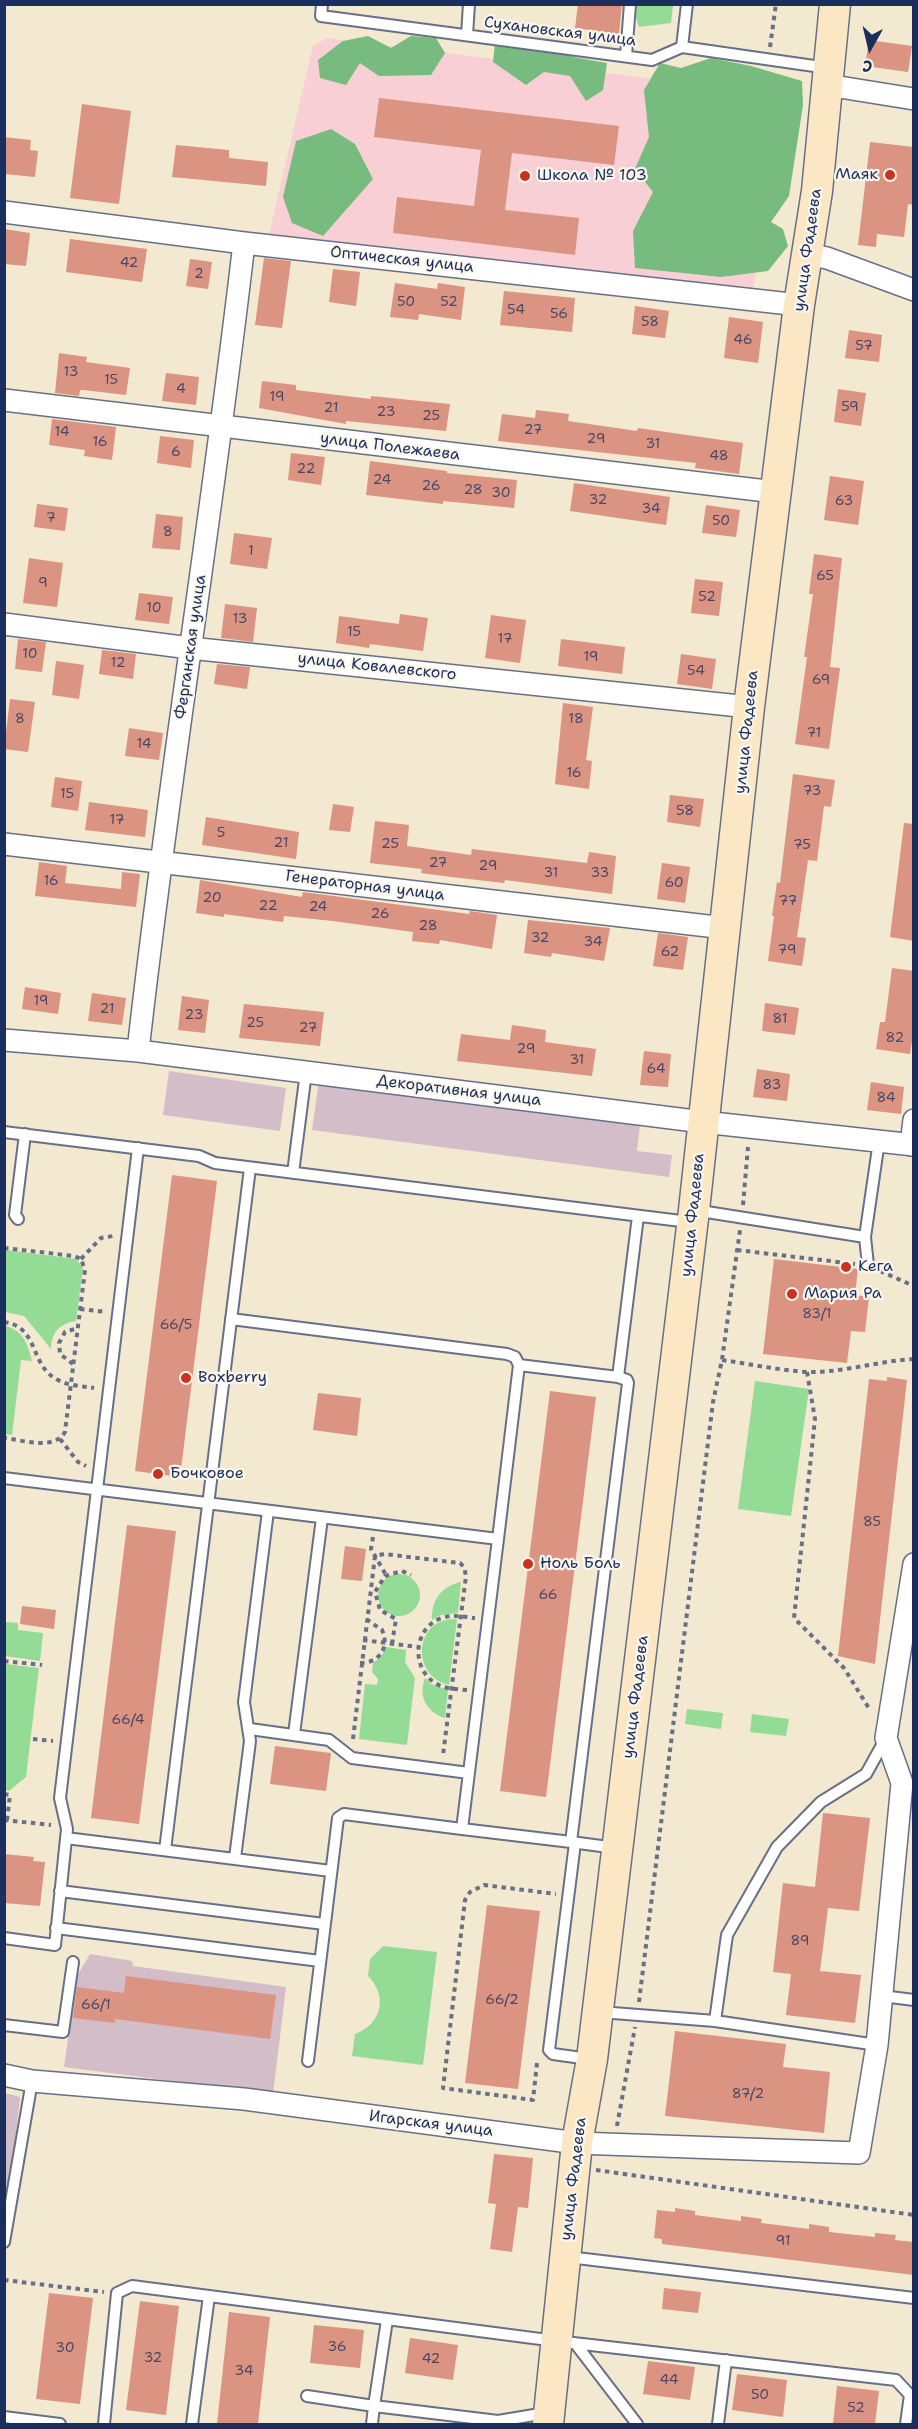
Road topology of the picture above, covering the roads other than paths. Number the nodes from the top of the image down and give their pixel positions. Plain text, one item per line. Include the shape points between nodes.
1 (322, 4) edge
2 (469, 4) edge
3 (630, 4) edge
4 (687, 4) edge
5 (836, 4) edge
6 (467, 35) junction
7 (682, 47) junction
8 (626, 56) junction
9 (827, 76) junction
10 (914, 99) edge
11 (4, 212) edge
12 (244, 243) junction
13 (807, 254) junction
14 (914, 290) edge
15 (799, 305) junction
16 (4, 400) edge
17 (223, 427) junction
18 (775, 492) junction
19 (4, 624) edge
20 (190, 648) junction
21 (749, 706) junction
22 (4, 844) edge
23 (159, 862) junction
24 (725, 928) junction
25 (4, 1040) edge
26 (138, 1051) junction
27 (306, 1072) junction
28 (914, 1120) edge
29 (703, 1122) junction
30 (4, 1132) edge
31 (25, 1134) junction
32 (879, 1141) junction
33 (912, 1145) edge
34 (138, 1148) junction
35 (250, 1168) junction
36 (293, 1173) junction
37 (638, 1216) junction
38 (693, 1216) junction
39 (18, 1219) dead end
40 (865, 1237) junction
41 (868, 1265) road end
42 (231, 1319) junction
43 (519, 1365) junction
44 (618, 1377) junction
45 (4, 1478) edge
46 (99, 1490) junction
47 (208, 1503) junction
48 (268, 1511) junction
49 (321, 1518) junction
50 (498, 1539) junction
51 (914, 1564) edge
52 (250, 1729) junction
53 (294, 1734) junction
54 (886, 1738) junction
55 (469, 1773) junction
56 (462, 1829) junction
57 (66, 1838) junction
58 (573, 1842) junction
59 (618, 1848) junction
60 (165, 1850) junction
61 (235, 1858) junction
62 (331, 1870) junction
63 (60, 1891) junction
64 (324, 1924) junction
65 (56, 1928) junction
66 (4, 1938) edge
67 (320, 1961) junction
68 (73, 1962) dead end
69 (882, 1996) junction
70 (914, 2000) edge
71 (597, 2012) junction
72 (716, 2021) junction
73 (4, 2025) edge
74 (877, 2045) junction
75 (592, 2059) junction
76 (308, 2061) dead end
77 (4, 2074) edge
78 (32, 2081) junction
79 (583, 2160) junction
80 (7, 2210) edge
81 (4, 2242) edge
82 (565, 2256) junction
83 (209, 2296) junction
84 (914, 2298) edge
85 (387, 2320) junction
86 (566, 2342) junction
87 (726, 2360) junction
88 (896, 2380) junction
89 (914, 2383) edge
90 (307, 2396) dead end
91 (374, 2406) junction
92 (4, 2417) edge
93 (548, 2419) edge
94 (60, 2424) edge
95 (104, 2424) edge
96 (192, 2424) edge
97 (372, 2424) edge
98 (637, 2424) edge
99 (717, 2424) edge
100 (906, 2424) edge

1 - 6 lane, Сухановская улица via 321,16
2 - 6 lane, Сухановская улица
3 - 8 lane
4 - 7 lane
5 - 9 street, улица Фадеева
6 - 8 lane, Сухановская улица
7 - 8 lane, Сухановская улица via 652,60
7 - 9 lane via 769,60
9 - 10 street
9 - 13 street, улица Фадеева
11 - 12 street, Оптическая улица
12 - 15 street, Оптическая улица
12 - 17 street, Ферганская улица
13 - 14 street
13 - 15 street, улица Фадеева
15 - 18 street, улица Фадеева
16 - 17 street, улица Полежаева
17 - 18 street, улица Полежаева
17 - 20 street, Ферганская улица
18 - 21 street, улица Фадеева
19 - 20 street, улица Ковалевского
20 - 21 street, улица Ковалевского
20 - 23 street, Ферганская улица
21 - 24 street, улица Фадеева
22 - 23 street, Генераторная улица
23 - 24 street, Генераторная улица
23 - 26 street, Ферганская улица
24 - 29 street, улица Фадеева
25 - 26 street, Декоративная улица
26 - 27 street, Декоративная улица
27 - 29 street, Декоративная улица
27 - 36 lane
28 - 33 street
29 - 32 street, Декоративная улица
29 - 38 street, улица Фадеева
30 - 31 lane
31 - 34 lane
31 - 39 lane via 15,1215
32 - 33 street, Декоративная улица
32 - 40 lane
34 - 35 lane
34 - 46 lane
35 - 36 lane
35 - 42 lane
36 - 37 lane
37 - 38 lane
37 - 44 lane
38 - 40 lane via 741,1218
38 - 59 street, улица Фадеева
40 - 41 lane
42 - 43 lane via 507,1354 515,1357
42 - 47 lane
43 - 44 lane
43 - 50 lane
44 - 58 lane via 628,1383
45 - 46 lane
46 - 47 lane
46 - 57 lane via 92,1520 60,1798 67,1823
47 - 48 lane
47 - 60 lane
48 - 49 lane
48 - 52 lane via 244,1702
49 - 50 lane
49 - 53 lane
50 - 55 lane
51 - 54 street
52 - 53 lane
52 - 61 lane
53 - 55 lane via 329,1740 352,1758
54 - 69 street via 902,1783
54 - 72 lane via 866,1774 821,1802 777,1847 727,1935
55 - 56 lane
56 - 58 lane
56 - 62 lane via 340,1815
57 - 60 lane
57 - 63 lane
58 - 59 lane
58 - 75 lane via 549,2050 553,2054
59 - 71 street, улица Фадеева
60 - 61 lane
61 - 62 lane
62 - 64 lane
63 - 64 lane
63 - 65 lane
64 - 67 lane
65 - 66 lane via 55,1945
65 - 67 lane
67 - 76 lane
68 - 73 lane via 63,2032
69 - 70 lane
69 - 74 street
71 - 72 lane
71 - 75 street, улица Фадеева
72 - 74 lane
74 - 79 street, Игарская улица via 859,2153 614,2144
75 - 79 street, улица Фадеева
77 - 78 street, Игарская улица
78 - 79 street, Игарская улица via 244,2100
78 - 80 lane
79 - 82 street, улица Фадеева
80 - 81 lane
82 - 84 lane
82 - 86 street, улица Фадеева
83 - 85 lane
83 - 95 lane via 132,2286 117,2293
83 - 96 lane
85 - 86 lane
85 - 91 lane
86 - 87 lane
86 - 93 street, улица Фадеева
86 - 98 lane
87 - 88 lane
87 - 99 lane
88 - 89 lane
88 - 100 lane via 910,2395
90 - 91 lane
91 - 93 lane via 498,2421
91 - 97 lane
92 - 94 lane

